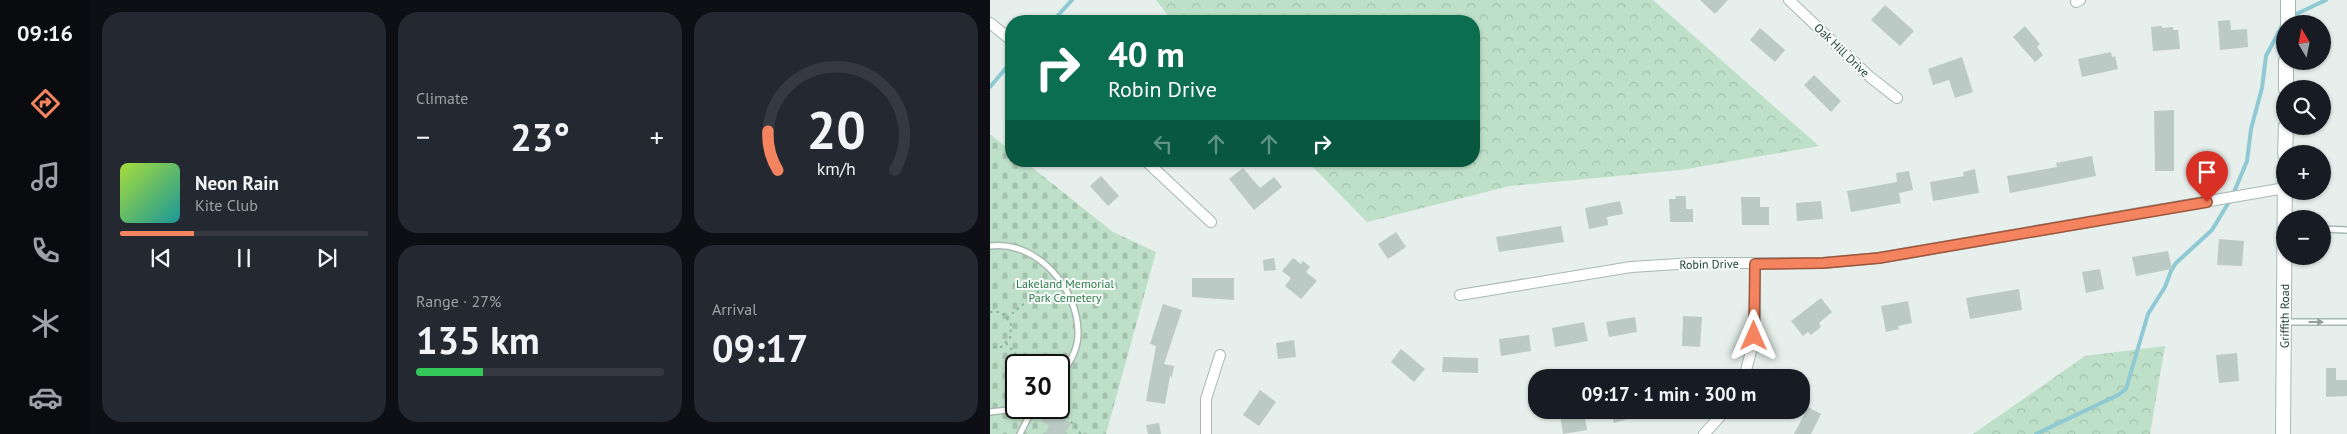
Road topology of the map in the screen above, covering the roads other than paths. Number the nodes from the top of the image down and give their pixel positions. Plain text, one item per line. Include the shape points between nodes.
1 (1789, 0) edge
2 (2288, 0) edge
3 (2288, 15) edge
4 (990, 23) edge
5 (1005, 35) edge
6 (1897, 98) dead end
7 (1152, 167) edge
8 (2276, 190) edge
9 (1212, 222) dead end
10 (2331, 229) edge
11 (2347, 230) edge
12 (990, 246) edge
13 (1755, 264) junction
14 (2285, 265) edge
15 (1460, 295) dead end
16 (2285, 322) junction
17 (2347, 322) edge
18 (1220, 355) dead end
19 (1070, 362) edge
20 (1746, 369) edge
21 (1005, 410) edge
22 (990, 412) edge
23 (1028, 419) edge
24 (1718, 419) edge
25 (1020, 434) edge
26 (1206, 434) edge
27 (1704, 434) edge
28 (2283, 434) edge

1 - 6 street, Oak Hill Drive via 1870,77
2 - 3 street
4 - 5 street
7 - 9 street
8 - 13 street, Robin Drive via 1879,258
10 - 11 lane
12 - 19 lane via 1025,252 1057,276 1072,299 1078,334
13 - 15 street, Robin Drive via 1631,267
13 - 20 street via 1754,336
14 - 16 street, Griffith Road
16 -> 17 lane
16 - 28 street, Griffith Road
18 - 26 street via 1206,399
21 - 22 lane
23 - 25 lane
24 - 27 street

